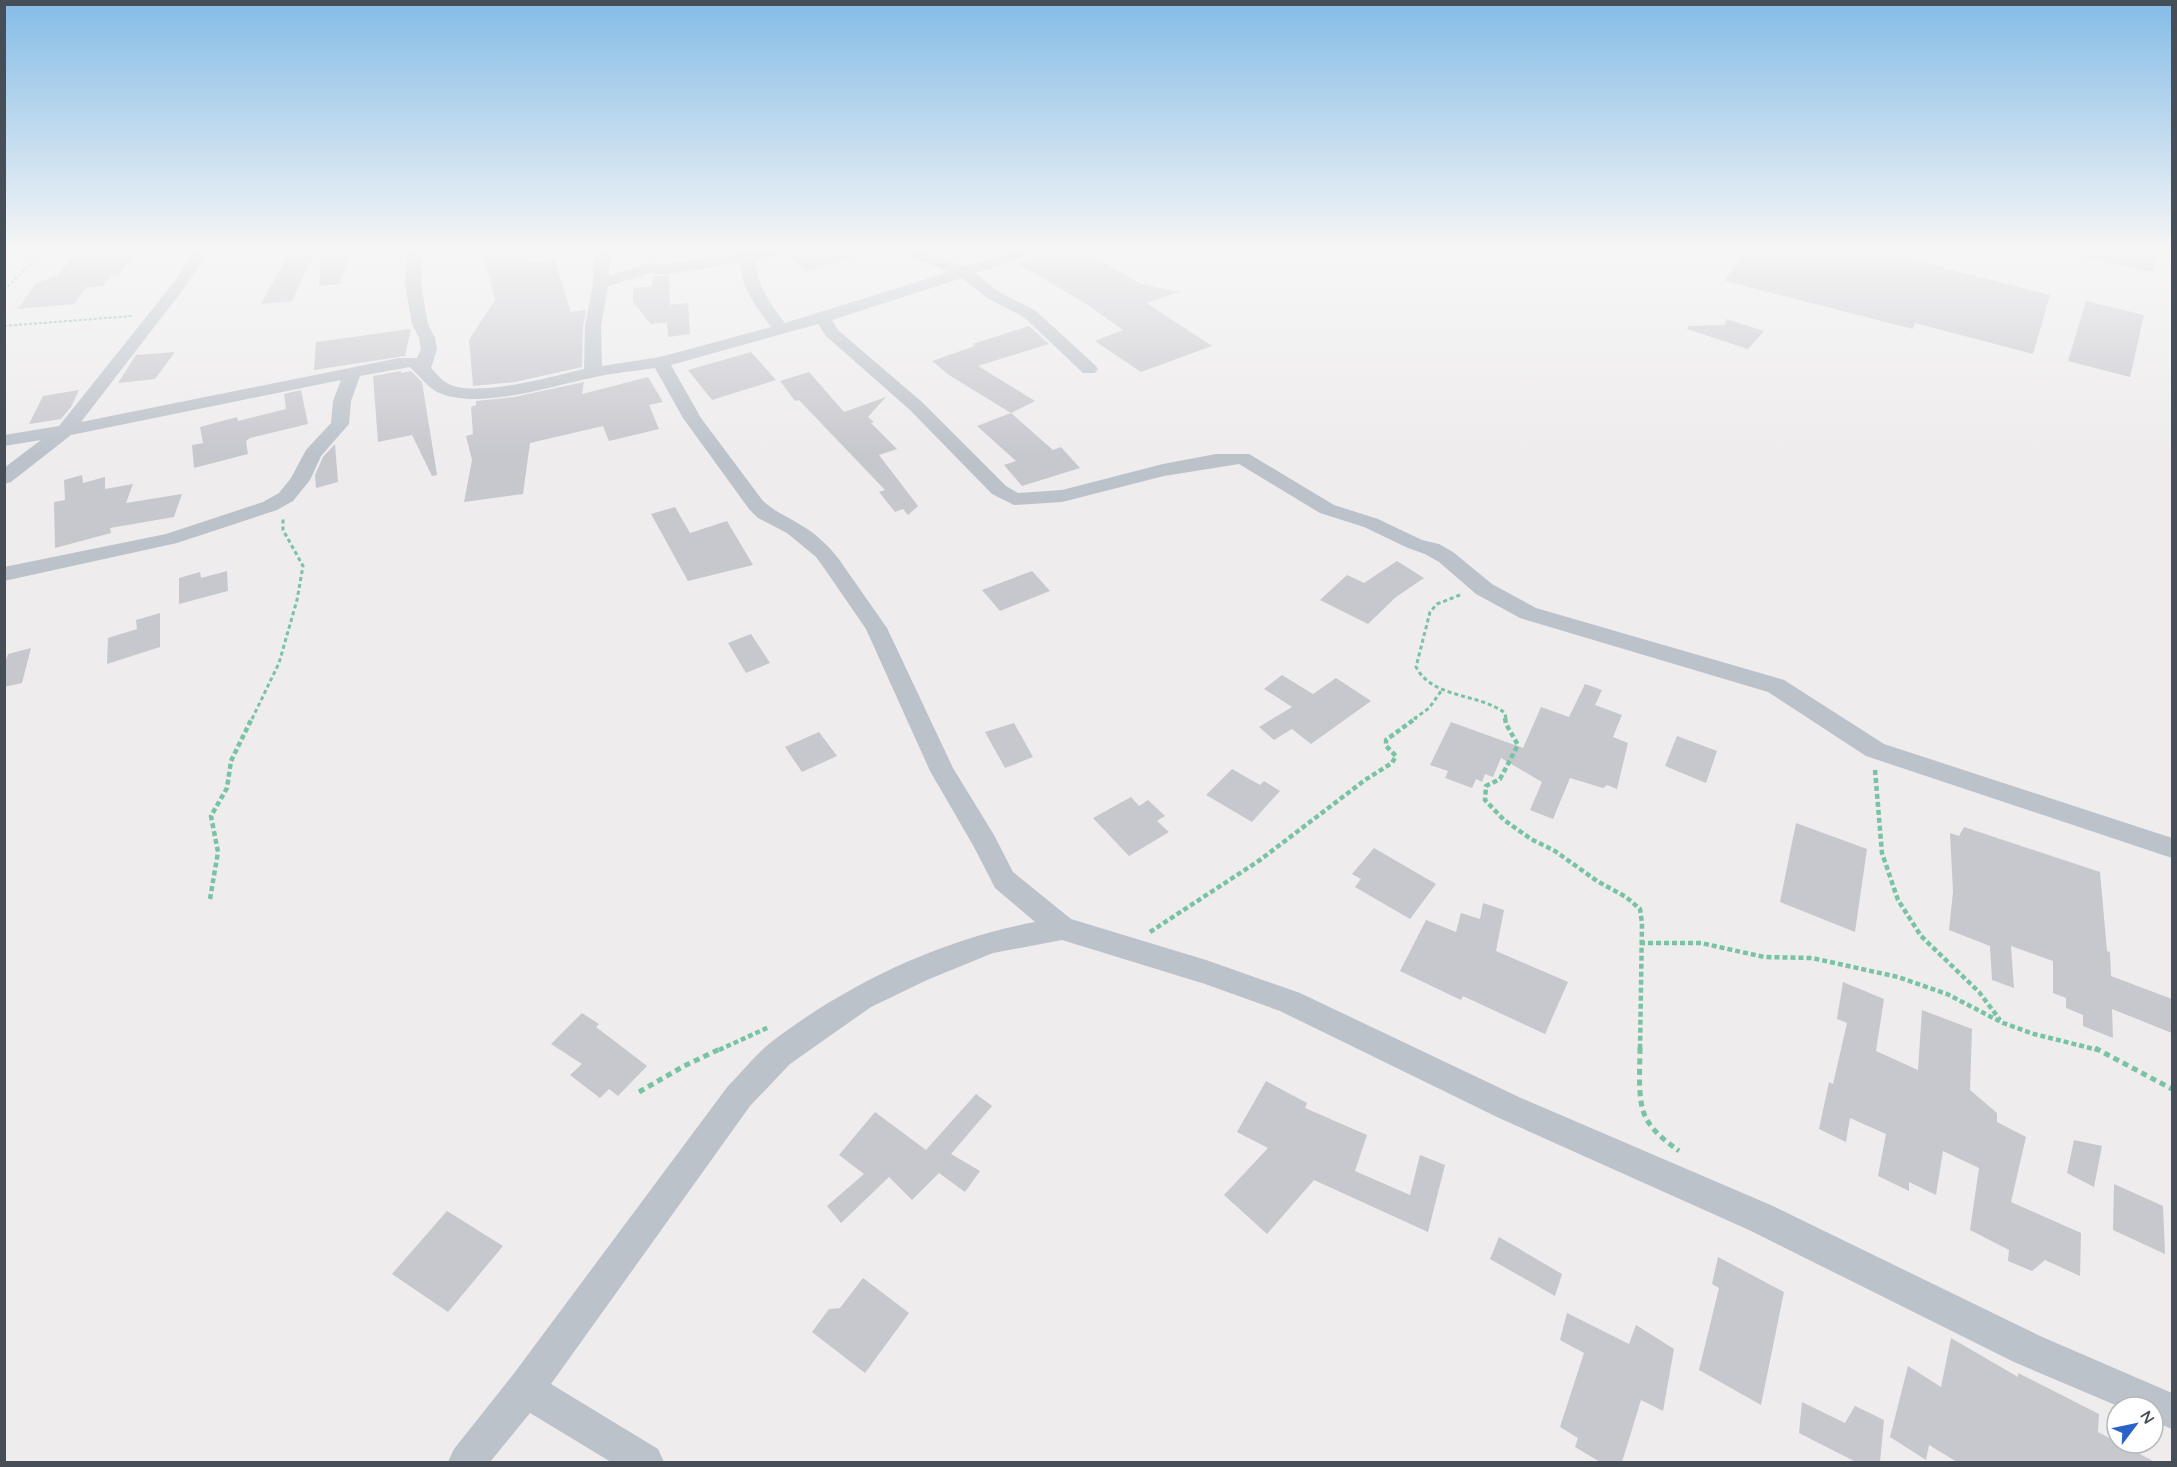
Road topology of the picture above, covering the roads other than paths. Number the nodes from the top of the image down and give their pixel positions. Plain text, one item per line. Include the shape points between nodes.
1 (153, 317) edge
2 (419, 317) edge
3 (595, 317) edge
4 (773, 317) edge
5 (1034, 317) edge
6 (822, 318) joint
7 (781, 328) junction
8 (661, 362) junction
9 (422, 369) junction
10 (1089, 369) dead end
11 (353, 372) junction
12 (593, 372) junction
13 (65, 431) junction
14 (4, 441) edge
15 (4, 478) edge
16 (4, 574) edge
17 (2172, 848) edge
18 (1062, 928) junction
19 (525, 1389) junction
20 (2172, 1411) edge
21 (467, 1462) edge
22 (645, 1462) edge

1 - 13 street
2 - 9 street via 429,349
3 - 12 street
4 - 7 street
5 - 10 street
6 - 7 street
6 - 17 street via 832,333 916,406 999,490 1014,499 1062,496 1163,471 1242,458 1327,509 1432,549 1484,590 1528,614 1776,686 1875,750
7 - 8 street
8 - 12 street
8 - 18 street via 688,414 756,506 794,529 831,563 876,628 942,771 1004,880
9 - 11 street via 414,362 406,362
9 - 12 street via 443,388 467,393 535,386
11 - 13 street
11 - 16 street via 342,400 339,424 313,454 286,497 261,511 170,540
13 - 14 street
13 - 15 street
18 - 19 street via 991,942 917,971 861,998 779,1054 739,1096
18 - 20 street via 1290,1002 1481,1095 1811,1242 2027,1349
19 - 21 street
19 - 22 street

